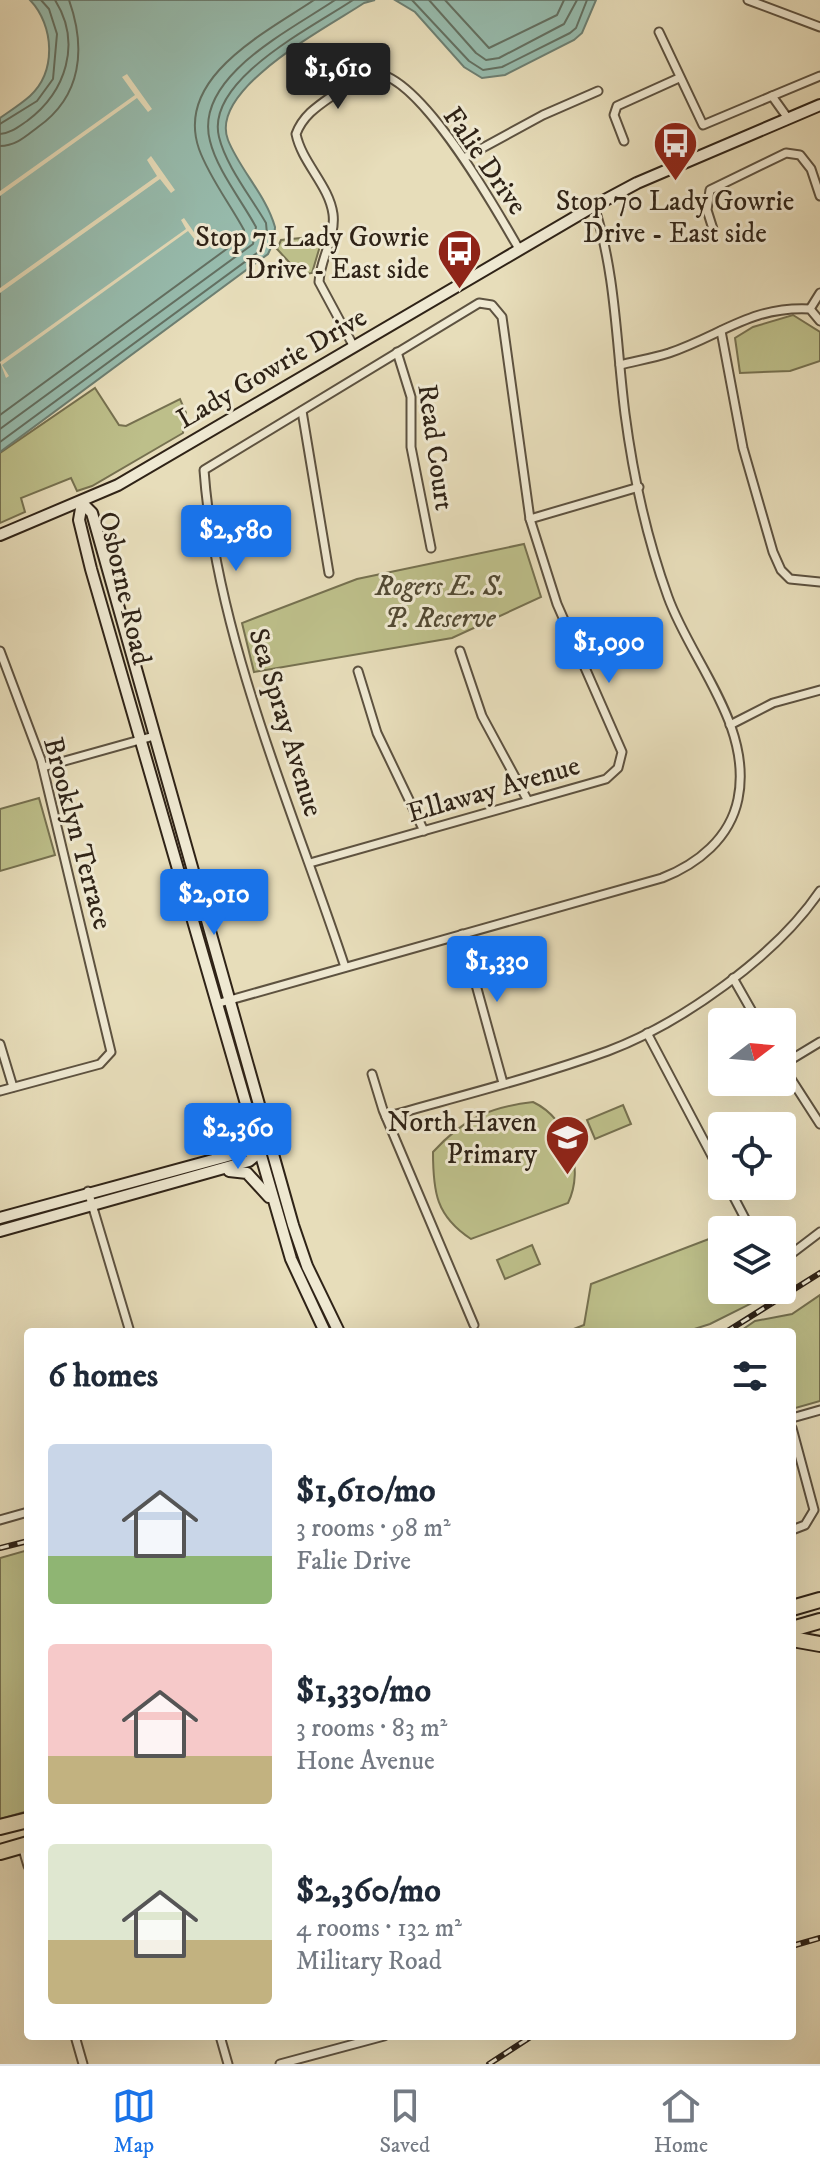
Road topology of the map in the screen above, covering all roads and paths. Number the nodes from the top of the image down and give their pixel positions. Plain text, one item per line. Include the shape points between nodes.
1 (748, 0) edge
2 (820, 27) edge
3 (659, 32) dead end
4 (820, 76) edge
5 (679, 78) junction
6 (598, 91) dead end
7 (772, 96) junction
8 (820, 105) edge
9 (787, 117) junction
10 (624, 141) dead end
11 (464, 158) junction
12 (820, 196) edge
13 (594, 206) junction
14 (713, 229) dead end
15 (519, 249) junction
16 (820, 293) edge
17 (479, 303) joint
18 (810, 309) junction
19 (820, 321) edge
20 (721, 331) junction
21 (354, 347) junction
22 (397, 352) junction
23 (620, 365) junction
24 (302, 411) junction
25 (639, 487) junction
26 (82, 503) junction
27 (530, 519) junction
28 (0, 535) edge
29 (431, 548) dead end
30 (329, 573) dead end
31 (820, 582) edge
32 (0, 651) edge
33 (460, 651) dead end
34 (358, 671) dead end
35 (820, 690) edge
36 (730, 725) junction
37 (154, 736) junction
38 (139, 740) junction
39 (43, 767) junction
40 (528, 801) junction
41 (424, 831) junction
42 (310, 863) junction
43 (819, 893) edge
44 (462, 934) junction
45 (345, 967) junction
46 (733, 978) junction
47 (230, 1000) junction
48 (216, 1004) junction
49 (750, 1008) edge
50 (647, 1033) junction
51 (820, 1042) edge
52 (0, 1044) edge
53 (796, 1057) edge
54 (372, 1074) dead end
55 (503, 1083) junction
56 (13, 1087) junction
57 (796, 1087) edge
58 (0, 1091) edge
59 (386, 1117) junction
60 (820, 1124) edge
61 (259, 1130) junction
62 (708, 1148) edge
63 (260, 1152) junction
64 (215, 1165) junction
65 (275, 1167) junction
66 (88, 1191) junction
67 (275, 1205) junction
68 (92, 1206) junction
69 (0, 1218) edge
70 (0, 1231) edge
71 (820, 1232) edge
72 (796, 1250) edge
73 (324, 1306) junction
74 (474, 1325) dead end
75 (322, 1327) edge
76 (129, 1328) edge
77 (336, 1328) edge
78 (820, 1410) edge
79 (796, 1417) edge
80 (796, 1443) edge
81 (24, 1513) edge
82 (0, 1520) edge
83 (796, 1528) edge
84 (820, 1600) edge
85 (796, 1607) edge
86 (820, 1621) edge
87 (796, 1628) edge
88 (796, 1640) edge
89 (820, 1644) edge
90 (24, 1821) edge
91 (0, 1827) edge
92 (24, 1845) edge
93 (0, 1852) edge
94 (76, 2040) edge
95 (221, 2040) edge
96 (363, 2040) edge
97 (83, 2064) edge
98 (228, 2064) edge
99 (280, 2064) edge

1 - 2 street
3 - 5 street
4 - 7 street
5 - 7 street via 703,125
5 - 10 street via 617,106 614,115
6 - 11 street
7 - 9 street
8 - 9 street, Lady Gowrie Drive
9 - 13 street, Lady Gowrie Drive
11 - 15 street, Falie Drive
11 - 21 street, Falie Drive via 404,87 385,75 359,77 301,122 296,134 299,148 333,217 319,282
12 - 14 street via 800,155 786,153 710,190 707,210
13 - 15 street, Lady Gowrie Drive
13 - 23 street via 614,283
15 - 21 street, Lady Gowrie Drive
16 - 18 street
17 - 22 street, Sea Spray Avenue
17 - 27 street, Ellaway Avenue via 492,305 502,317
18 - 19 street
18 - 20 street via 757,313
20 - 23 street via 669,353
20 - 31 street via 743,448 773,552 790,579
21 - 26 street, Lady Gowrie Drive
22 - 24 street, Sea Spray Avenue
22 - 29 street, Read Court via 411,397 411,447
23 - 25 street
24 - 30 street
24 - 42 street, Sea Spray Avenue via 204,470 222,579 250,689
25 - 27 street
25 - 36 street via 668,597
26 - 28 street, Lady Gowrie Drive
26 - 37 street, Osborne Road via 92,513
26 - 38 street, Osborne Road via 79,520
27 - 40 street, Ellaway Avenue via 557,604 622,752 618,768 606,779
32 - 39 street, Brooklyn Terrace
33 - 40 street via 482,716
34 - 41 street via 382,745
35 - 36 street via 773,703
36 - 44 street via 739,762 739,798 718,841 688,868
37 - 38 street
37 - 47 street, Osborne Road
38 - 39 street
38 - 48 street, Osborne Road
39 - 56 street, Brooklyn Terrace via 111,1052 100,1064
40 - 41 street, Ellaway Avenue
41 - 42 street, Ellaway Avenue
42 - 45 street, Sea Spray Avenue
43 - 46 street
44 - 45 street
44 - 55 street
45 - 47 street
46 - 49 street
46 - 50 street
47 - 48 street
47 - 61 street, Osborne Road
48 - 61 street, Osborne Road
50 - 55 street via 609,1051
50 - 62 street
51 - 53 street
52 - 56 street
54 - 59 street
55 - 59 street
56 - 58 street, Brooklyn Terrace
57 - 60 street
59 - 74 street
61 - 63 street
61 - 64 street
61 - 65 street, Osborne Road
63 - 64 street via 246,1151
63 - 65 street
63 - 67 street
64 - 66 street
64 - 67 street via 247,1173
64 - 68 street
65 - 73 street, Osborne Road
66 - 68 street
66 - 69 street
67 - 75 street via 291,1259
68 - 70 street
68 - 76 street
71 - 72 street
73 - 75 street
73 - 77 street, Osborne Road
78 - 79 street
80 - 83 street via 814,1510 805,1525
81 - 82 street
84 - 85 highway
86 - 87 highway
88 - 89 highway
90 - 91 highway
92 - 93 highway
94 - 97 street
95 - 98 street
96 - 99 street

